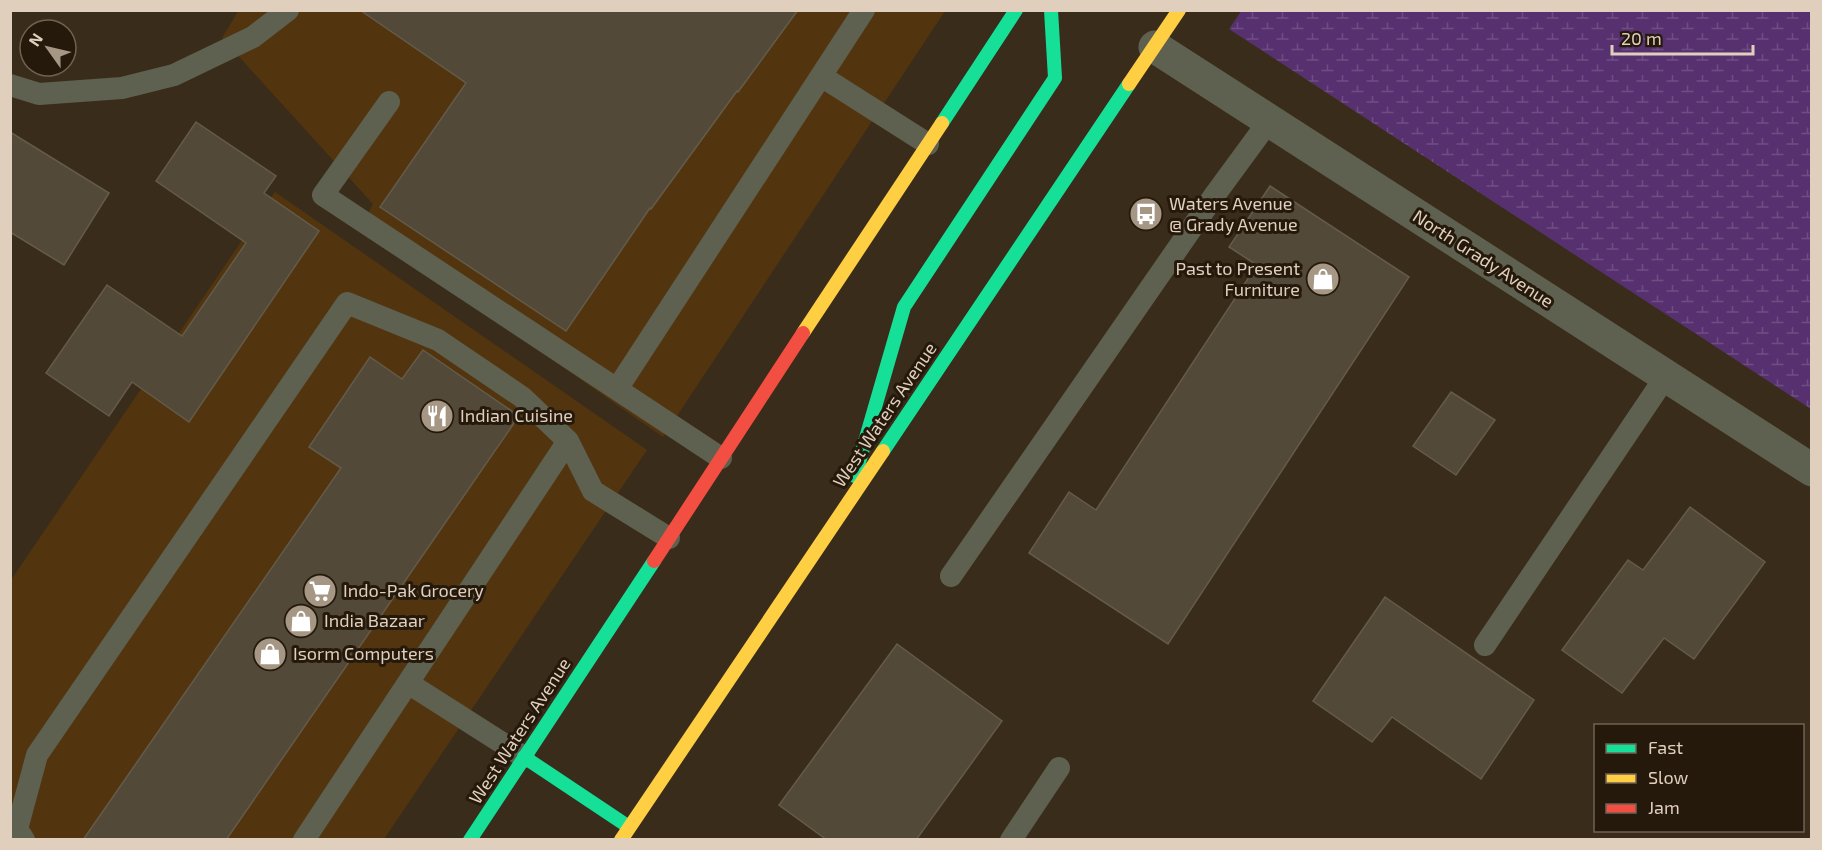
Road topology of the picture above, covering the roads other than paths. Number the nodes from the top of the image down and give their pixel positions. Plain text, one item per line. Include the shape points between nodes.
1 (288, 10) edge
2 (864, 10) edge
3 (1016, 10) edge
4 (1051, 10) edge
5 (1179, 10) edge
6 (1156, 33) junction
7 (821, 76) junction
8 (10, 85) edge
9 (389, 102) dead end
10 (1269, 121) junction
11 (928, 144) junction
12 (1666, 376) junction
13 (617, 389) junction
14 (568, 441) junction
15 (721, 458) junction
16 (1812, 470) edge
17 (847, 503) junction
18 (669, 538) junction
19 (951, 576) dead end
20 (1485, 645) dead end
21 (408, 683) junction
22 (524, 757) junction
23 (1059, 768) dead end
24 (629, 827) junction
25 (24, 840) edge
26 (304, 840) edge
27 (470, 840) edge
28 (621, 840) edge
29 (1011, 840) edge

1 - 8 lane via 253,38 174,75 122,88 39,94
2 - 7 lane
3 - 11 main road, West Waters Avenue
4 - 17 main road via 1055,78 904,307
5 - 6 main road, West Waters Avenue
6 - 10 street, North Grady Avenue
6 - 17 main road, West Waters Avenue
7 - 11 lane
7 - 13 lane
9 - 13 lane via 323,195
10 - 12 street, North Grady Avenue
10 - 19 lane
11 - 15 main road, West Waters Avenue
12 - 16 street, North Grady Avenue
12 - 20 lane
13 - 15 lane
14 - 18 lane via 593,491
14 - 21 lane
14 - 25 lane via 522,397 438,340 347,303 37,754 17,829
15 - 18 main road, West Waters Avenue
17 - 24 main road, West Waters Avenue
18 - 22 main road, West Waters Avenue
21 - 22 lane
21 - 26 lane
22 - 24 main road
22 - 27 main road, West Waters Avenue
23 - 29 lane
24 - 28 main road, West Waters Avenue

